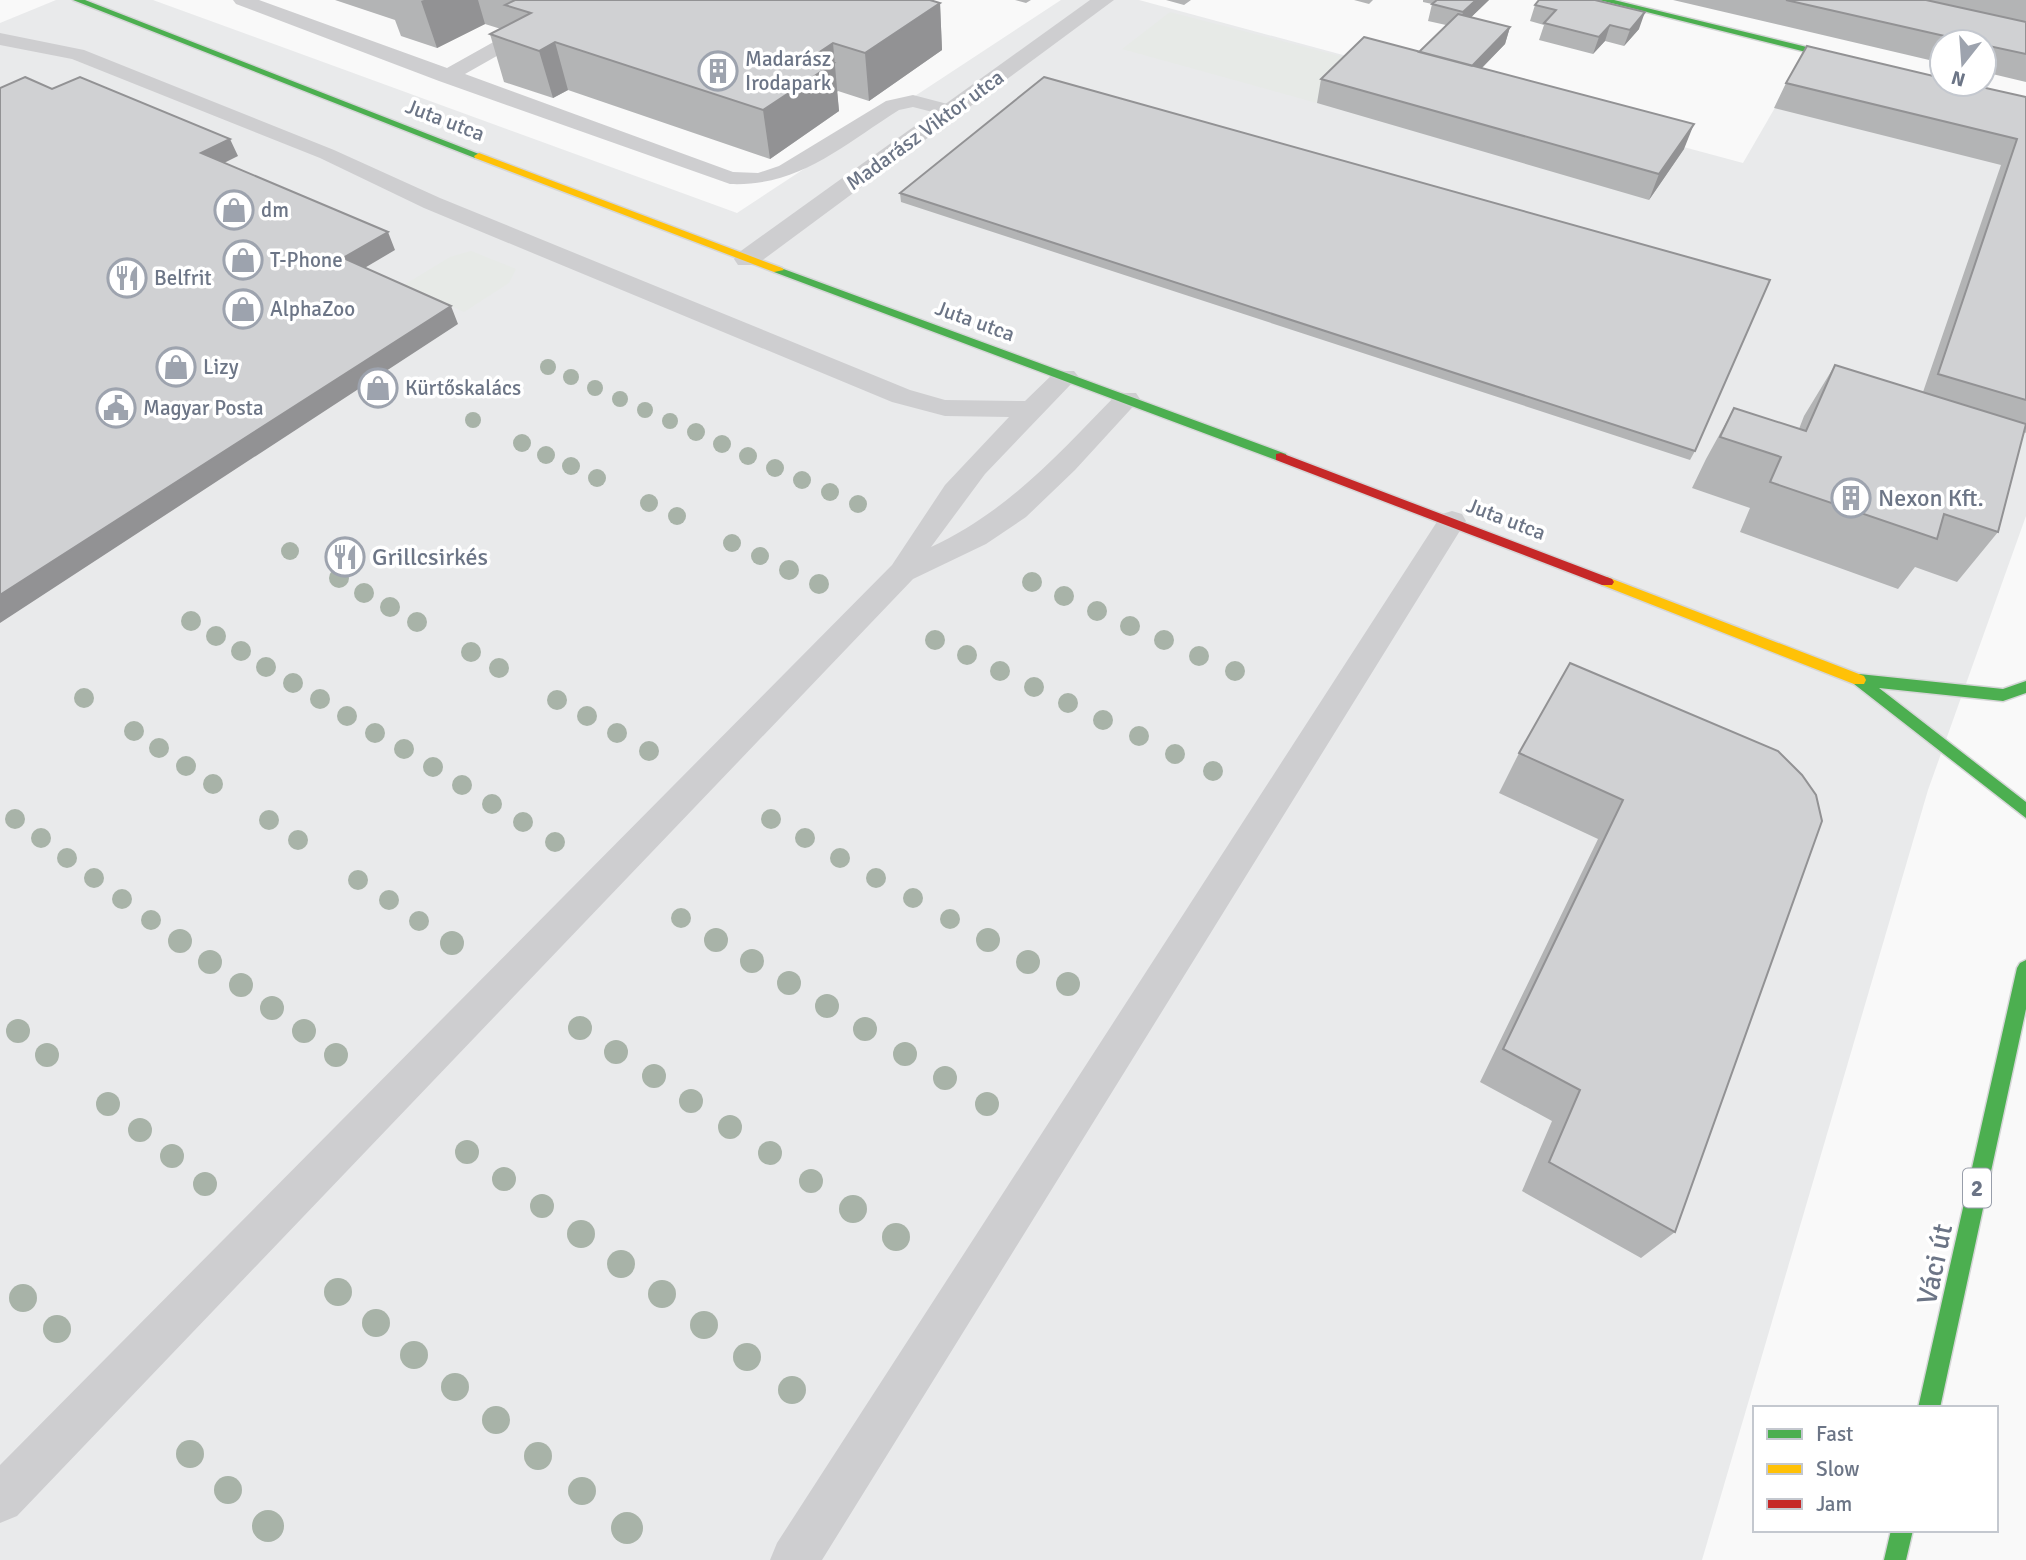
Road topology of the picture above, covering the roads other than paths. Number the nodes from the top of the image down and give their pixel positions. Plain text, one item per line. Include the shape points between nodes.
1 (80, 0) edge
2 (242, 0) edge
3 (1104, 0) edge
4 (1602, 0) edge
5 (520, 35) edge
6 (3, 42) edge
7 (446, 77) junction
8 (1928, 80) edge
9 (883, 91) edge
10 (913, 101) junction
11 (952, 111) junction
12 (747, 259) junction
13 (1065, 376) junction
14 (1127, 399) junction
15 (1032, 409) junction
16 (1452, 521) junction
17 (903, 572) junction
18 (1859, 680) junction
19 (2026, 687) edge
20 (2026, 811) edge
21 (2026, 968) edge
22 (1929, 1406) edge
23 (0, 1499) edge
24 (1902, 1532) edge
25 (794, 1560) edge
26 (1895, 1560) edge

1 - 12 street, Juta utca
2 - 7 lane
3 - 11 street, Madarász Viktor utca
4 - 8 street
5 - 7 lane
6 - 15 lane via 78,54 923,403 969,410
7 - 10 lane via 730,178 759,178 787,171 892,105
9 - 10 lane
10 - 11 lane
11 - 12 street, Madarász Viktor utca
12 - 13 street, Juta utca
13 - 14 street, Juta utca
13 - 15 lane
14 - 16 street, Juta utca
14 - 17 lane via 1001,521
15 - 17 lane via 951,493
16 - 18 street, Juta utca
16 - 25 lane
17 - 23 lane
18 - 19 street via 2003,695
18 - 20 street
21 - 22 street, Váci út / 2
24 - 26 street

